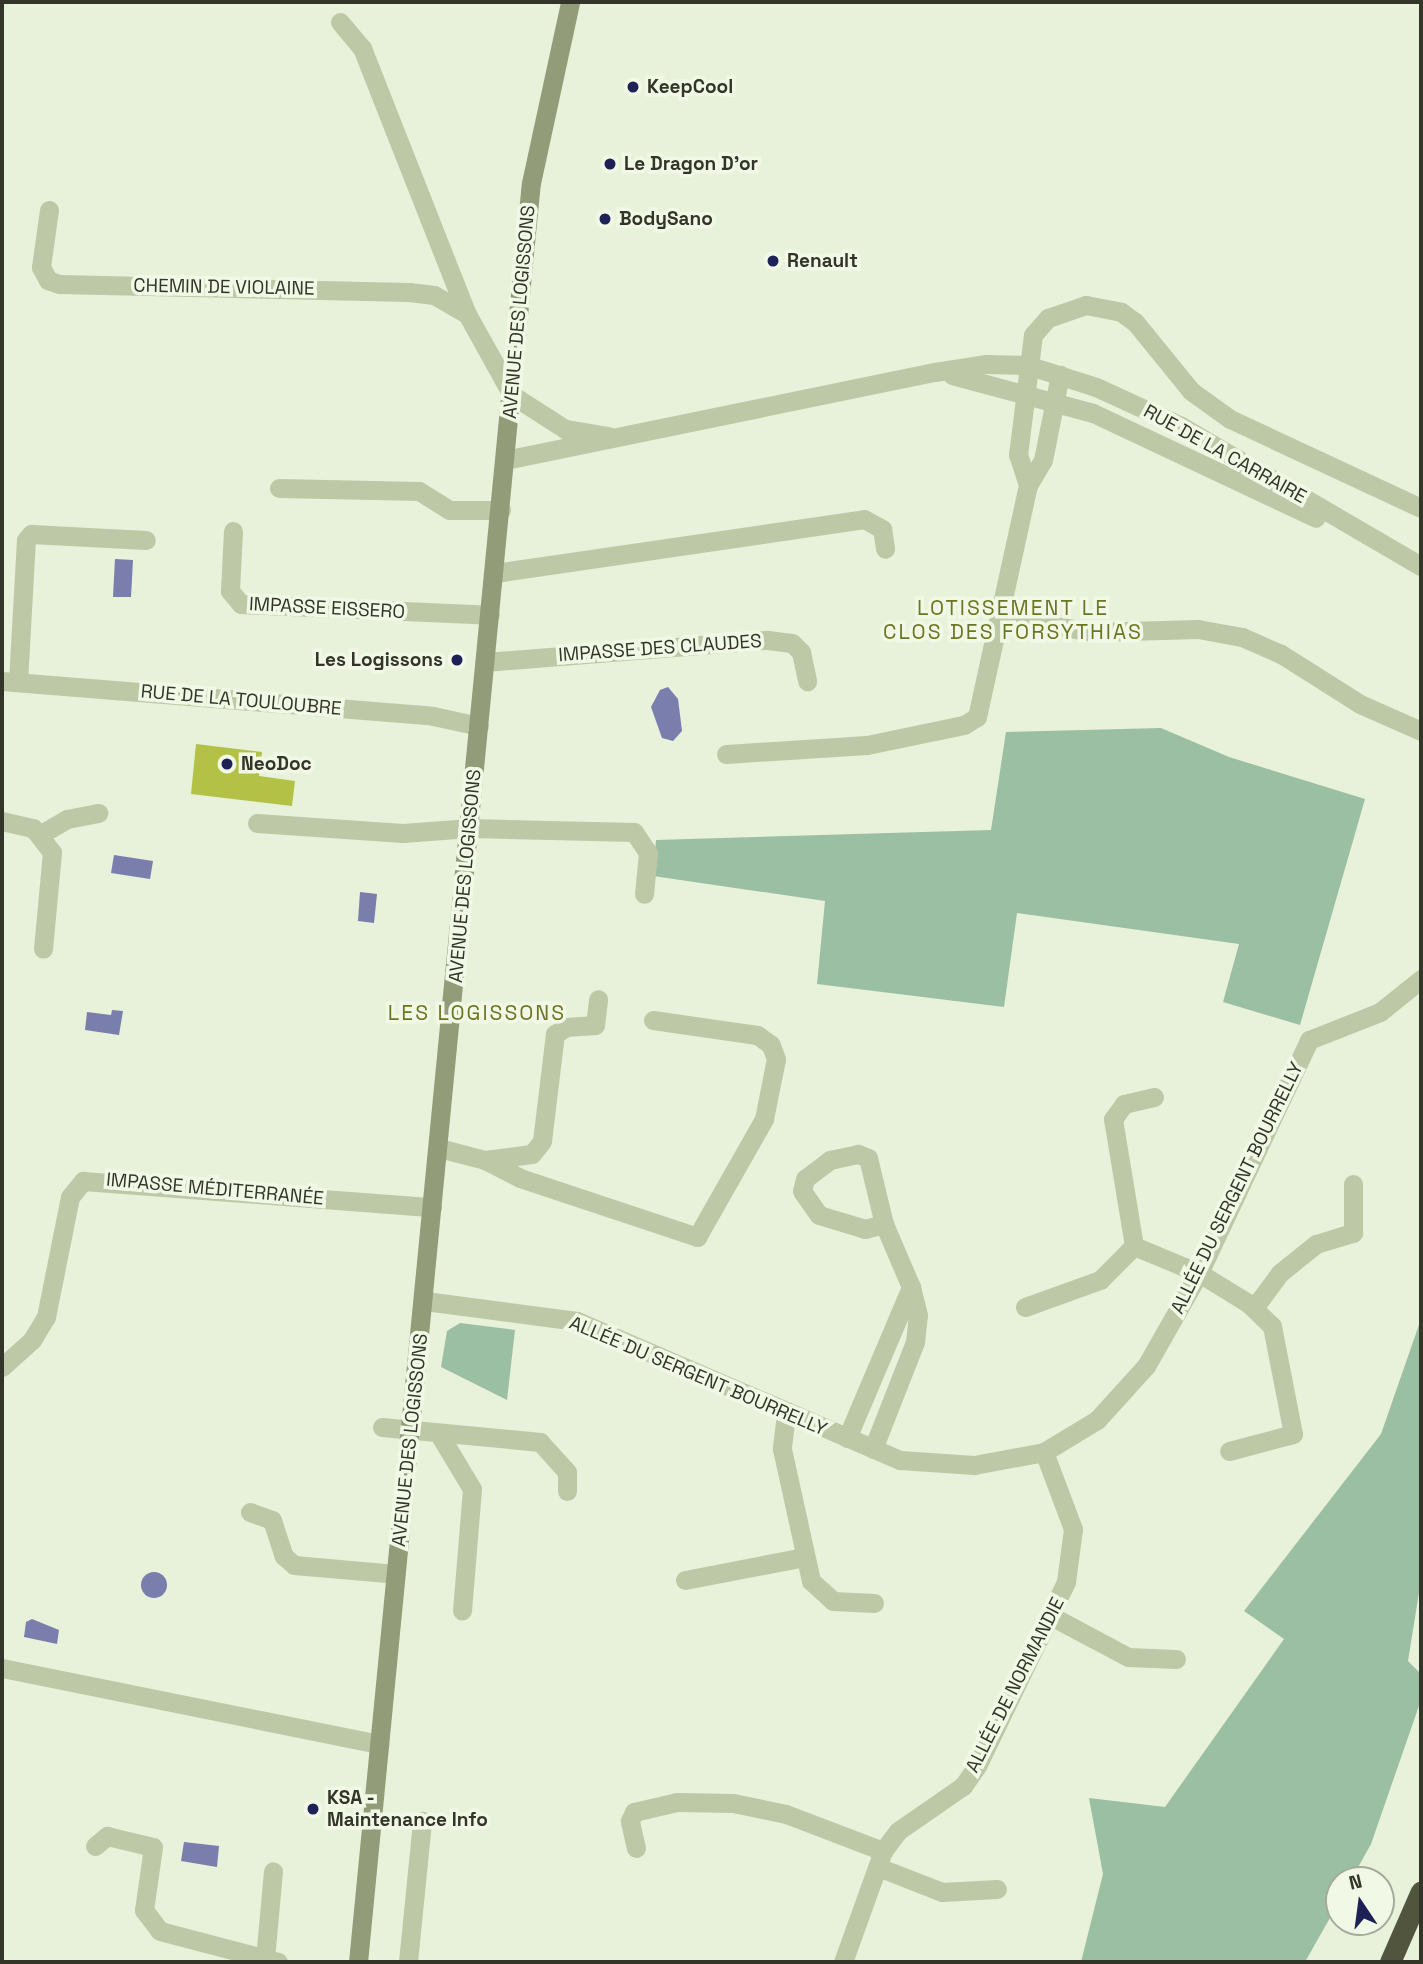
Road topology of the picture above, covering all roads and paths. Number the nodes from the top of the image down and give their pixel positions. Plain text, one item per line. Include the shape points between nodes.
1 (570, 2) edge
2 (340, 22) dead end
3 (49, 210) dead end
4 (467, 314) junction
5 (1027, 365) junction
6 (935, 372) junction
7 (1060, 375) junction
8 (1024, 390) junction
9 (512, 395) junction
10 (1054, 401) junction
11 (626, 437) junction
12 (505, 460) junction
13 (1028, 485) junction
14 (279, 488) dead end
15 (1421, 508) edge
16 (501, 510) junction
17 (233, 531) dead end
18 (146, 540) dead end
19 (885, 549) dead end
20 (1421, 567) edge
21 (495, 573) junction
22 (490, 615) junction
23 (1000, 616) junction
24 (485, 662) junction
25 (10, 681) edge
26 (807, 681) dead end
27 (479, 726) junction
28 (1421, 731) edge
29 (726, 754) dead end
30 (98, 813) dead end
31 (2, 821) edge
32 (257, 823) dead end
33 (470, 828) junction
34 (41, 834) junction
35 (644, 894) dead end
36 (43, 949) dead end
37 (1421, 979) edge
38 (598, 999) dead end
39 (653, 1020) dead end
40 (1154, 1097) dead end
41 (439, 1148) junction
42 (485, 1160) junction
43 (1353, 1184) dead end
44 (432, 1207) junction
45 (884, 1224) junction
46 (1134, 1246) junction
47 (1199, 1273) junction
48 (911, 1287) junction
49 (425, 1301) junction
50 (1026, 1307) dead end
51 (1254, 1308) junction
52 (2, 1367) edge
53 (786, 1414) junction
54 (382, 1427) dead end
55 (411, 1431) junction
56 (439, 1434) junction
57 (846, 1438) junction
58 (873, 1449) junction
59 (1229, 1451) dead end
60 (1044, 1452) junction
61 (567, 1491) dead end
62 (250, 1512) dead end
63 (804, 1557) junction
64 (397, 1574) junction
65 (685, 1580) dead end
66 (873, 1604) dead end
67 (462, 1611) dead end
68 (1051, 1616) junction
69 (1176, 1659) dead end
70 (2, 1668) edge
71 (379, 1744) junction
72 (422, 1821) dead end
73 (94, 1846) dead end
74 (636, 1849) dead end
75 (880, 1859) junction
76 (273, 1871) dead end
77 (997, 1889) dead end
78 (1421, 1891) edge
79 (272, 1961) edge
80 (358, 1962) edge
81 (408, 1962) edge
82 (843, 1962) edge
83 (1390, 1962) edge

1 - 9 main road, AVENUE DES LOGISSONS via 531,183
2 - 4 street via 362,48
3 - 4 street, CHEMIN DE VIOLAINE via 41,267 59,284 409,292 434,295
4 - 9 street
5 - 6 street, RUE DE LA CARRAIRE via 986,364
5 - 7 street, RUE DE LA CARRAIRE
5 - 8 street
5 - 15 street via 1033,335 1048,318 1086,305 1121,312 1135,322 1191,391 1230,419
6 - 8 street, RUE DE LA CARRAIRE
6 - 11 street, RUE DE LA CARRAIRE
7 - 10 street
7 - 20 street, RUE DE LA CARRAIRE via 1181,426
8 - 10 street, RUE DE LA CARRAIRE
8 - 13 street via 1018,456
9 - 11 street, RUE DE LA CARRAIRE via 565,429
9 - 12 main road, AVENUE DES LOGISSONS
10 - 13 street via 1043,460
10 - 20 street, RUE DE LA CARRAIRE via 1203,464
11 - 12 street, RUE DE LA CARRAIRE
12 - 16 main road, AVENUE DES LOGISSONS
13 - 23 street
14 - 16 street via 419,491 450,510
16 - 21 main road, AVENUE DES LOGISSONS
17 - 22 street, IMPASSE EISSERO via 230,591 241,604
18 - 25 street via 39,532 26,540
19 - 21 street via 882,529 864,519
21 - 22 main road, AVENUE DES LOGISSONS
22 - 24 main road, AVENUE DES LOGISSONS
23 - 28 street via 1092,632 1198,629 1242,636 1281,654 1360,704
23 - 29 street via 982,704 977,717 964,725 867,745
24 - 26 street, IMPASSE DES CLAUDES via 767,639 793,643 801,652
24 - 27 main road, AVENUE DES LOGISSONS
25 - 27 street, RUE DE LA TOULOUBRE via 433,716
27 - 33 main road, AVENUE DES LOGISSONS
30 - 34 street via 68,819
31 - 34 street via 24,824
32 - 33 street via 403,833
33 - 35 street via 634,832 648,853
33 - 41 main road, AVENUE DES LOGISSONS
34 - 36 street via 54,862
37 - 47 street, ALLÉE DU SERGENT BOURRELLY via 1390,1006 1308,1040
38 - 42 street via 595,1025 566,1027 555,1034 542,1142 532,1154 515,1160
39 - 42 street via 757,1035 771,1045 776,1059 764,1119 697,1237 520,1178
40 - 46 street via 1125,1104 1113,1119
41 - 42 street
41 - 44 main road, AVENUE DES LOGISSONS
43 - 51 street via 1353,1233 1316,1244 1280,1273
44 - 49 main road, AVENUE DES LOGISSONS
44 - 52 street, IMPASSE MÉDITERRANÉE via 83,1181 70,1197 46,1317 32,1340
45 - 45 street via 868,1158 858,1154 830,1160 805,1179 802,1191 819,1215 865,1229
45 - 48 street
46 - 47 street
46 - 50 street via 1100,1280
47 - 51 street
47 - 60 street, ALLÉE DU SERGENT BOURRELLY via 1146,1366 1097,1420
48 - 57 street, ALLÉE DU SERGENT BOURRELLY
48 - 58 street via 918,1315 915,1342
49 - 53 street, ALLÉE DU SERGENT BOURRELLY via 577,1321
49 - 55 main road, AVENUE DES LOGISSONS
51 - 59 street via 1272,1326 1293,1434
53 - 57 street, ALLÉE DU SERGENT BOURRELLY
53 - 63 street via 782,1450
54 - 55 street
55 - 56 street
55 - 64 main road, AVENUE DES LOGISSONS
56 - 61 street via 540,1442 567,1472
56 - 67 street via 472,1489
57 - 58 street, ALLÉE DU SERGENT BOURRELLY
58 - 60 street, ALLÉE DU SERGENT BOURRELLY via 935,1466
60 - 68 street, ALLÉE DE NORMANDIE via 1073,1529 1071,1565
62 - 64 street via 272,1520 284,1556 294,1565
63 - 65 street
63 - 66 street via 819,1593 851,1605
64 - 71 main road, AVENUE DES LOGISSONS
68 - 69 street via 1128,1657
68 - 75 street, ALLÉE DE NORMANDIE via 963,1786 898,1831
70 - 71 street
71 - 80 main road, AVENUE DES LOGISSONS
72 - 81 street
73 - 79 street via 107,1836 153,1847 145,1910 160,1931
74 - 75 street via 630,1821 634,1812 677,1802 733,1803 786,1814
75 - 77 street via 942,1892
75 - 82 street, ALLÉE DE NORMANDIE
76 - 79 street
78 - 83 highway

